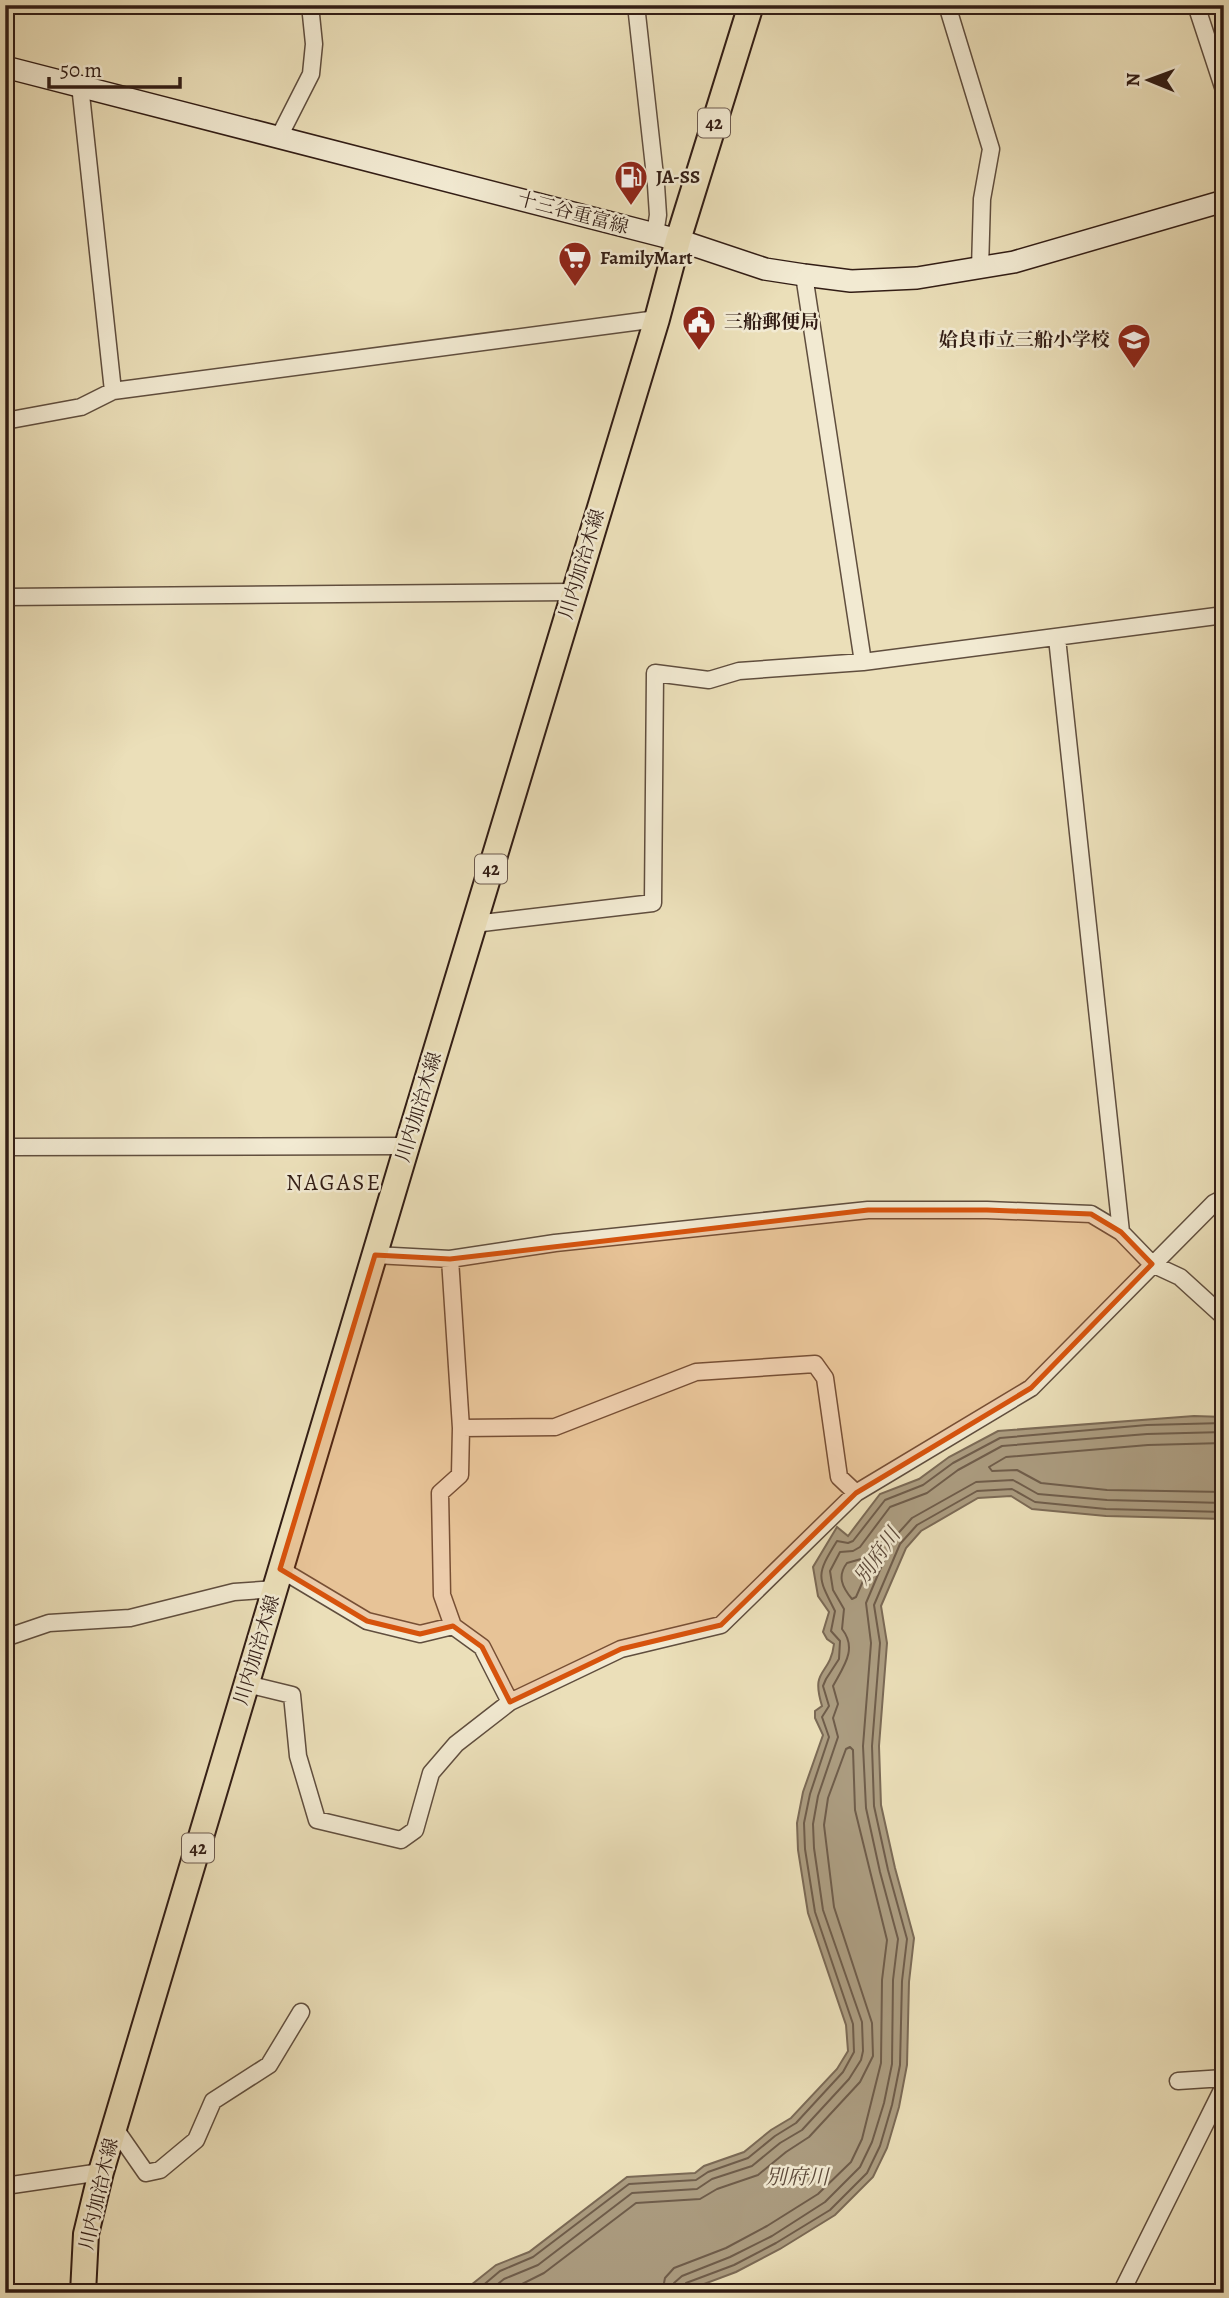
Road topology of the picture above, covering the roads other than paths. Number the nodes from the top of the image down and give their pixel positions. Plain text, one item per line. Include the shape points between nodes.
1 (310, 5) edge
2 (636, 5) edge
3 (751, 5) edge
4 (947, 5) edge
5 (1196, 5) edge
6 (5, 67) edge
7 (80, 85) junction
8 (1224, 90) edge
9 (279, 137) junction
10 (1224, 201) edge
11 (666, 237) junction
12 (980, 269) junction
13 (804, 275) junction
14 (657, 319) junction
15 (113, 391) junction
16 (5, 421) edge
17 (573, 592) junction
18 (5, 597) edge
19 (1224, 615) edge
20 (1057, 638) junction
21 (863, 662) junction
22 (474, 924) junction
23 (407, 1146) junction
24 (5, 1147) edge
25 (1224, 1198) edge
26 (1121, 1232) junction
27 (375, 1255) junction
28 (450, 1259) junction
29 (1152, 1264) junction
30 (1224, 1317) edge
31 (461, 1429) junction
32 (856, 1493) junction
33 (278, 1579) junction
34 (453, 1626) junction
35 (5, 1638) edge
36 (247, 1684) junction
37 (510, 1702) junction
38 (301, 2012) dead end
39 (1224, 2078) edge
40 (1178, 2081) dead end
41 (1224, 2087) edge
42 (114, 2127) junction
43 (101, 2172) junction
44 (6, 2186) edge
45 (5, 2200) edge
46 (83, 2293) edge
47 (1121, 2293) edge

1 - 9 street via 311,74
2 - 11 street via 658,215
3 - 11 main road, 川内加治木線 / 42
4 - 12 street via 991,149 982,199
5 - 8 street
6 - 7 main road, 十三谷重富線
7 - 9 main road, 十三谷重富線
7 - 15 street
9 - 11 main road, 十三谷重富線
10 - 12 main road, 十三谷重富線
11 - 13 main road, 十三谷重富線 via 765,269
11 - 14 main road, 川内加治木線 / 42
12 - 13 main road, 十三谷重富線 via 851,281
13 - 21 street
14 - 15 street
14 - 17 main road, 川内加治木線 / 42
15 - 16 street via 81,407
17 - 18 street
17 - 22 main road, 川内加治木線 / 42
19 - 20 street
20 - 21 street
20 - 26 street
21 - 22 street via 739,671 709,680 655,673 653,903
22 - 23 main road, 川内加治木線 / 42
23 - 24 street
23 - 27 main road, 川内加治木線 / 42
25 - 29 street via 1214,1202
26 - 28 street via 1091,1214 869,1210 555,1243
26 - 29 street
27 - 28 street
27 - 33 main road, 川内加治木線 / 42
28 - 31 street
29 - 30 street via 1180,1277
29 - 32 street via 1031,1388
31 - 32 street via 555,1427 696,1371 816,1364 825,1378 839,1477
31 - 34 street via 460,1475 440,1493 442,1595
32 - 37 street via 721,1625 621,1649
33 - 34 street via 367,1621 420,1634
33 - 35 street via 130,1618 49,1623
33 - 36 main road, 川内加治木線 / 42
34 - 37 street via 482,1647
36 - 37 street via 292,1695 298,1756 317,1820 401,1840 415,1830 431,1773 456,1744
36 - 42 main road, 川内加治木線 / 42
38 - 42 street via 269,2065 213,2101 196,2140 160,2170 146,2173
39 - 40 street
41 - 47 street
42 - 43 main road, 川内加治木線 / 42
43 - 44 street
43 - 46 main road, 川内加治木線 / 42 via 86,2234
44 - 45 street

